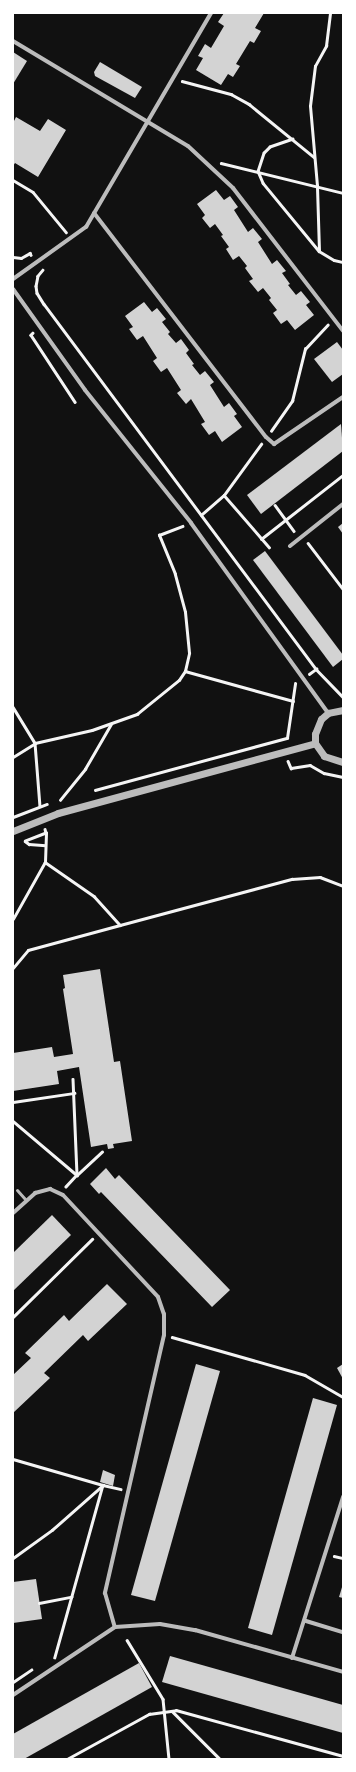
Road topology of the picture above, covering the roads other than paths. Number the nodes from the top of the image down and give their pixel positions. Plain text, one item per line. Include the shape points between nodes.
1 (211, 13) edge
2 (13, 41) edge
3 (148, 122) junction
4 (94, 212) junction
5 (13, 279) edge
6 (13, 289) edge
7 (343, 331) edge
8 (343, 397) edge
9 (343, 504) edge
10 (290, 546) dead end
11 (343, 710) edge
12 (328, 713) junction
13 (316, 743) junction
14 (343, 762) edge
15 (13, 831) edge
16 (17, 1190) dead end
17 (26, 1200) junction
18 (13, 1213) edge
19 (343, 1497) edge
20 (306, 1622) junction
21 (115, 1627) junction
22 (343, 1632) edge
23 (292, 1658) junction
24 (343, 1672) edge
25 (13, 1695) edge

1 - 3 street
2 - 3 street
3 - 4 street
3 - 7 street via 188,146 233,188
4 - 5 street via 86,227
4 - 8 street via 266,437 274,444
6 - 12 street via 85,390 191,523
9 - 10 street
11 - 12 street
12 - 13 street via 316,726
13 - 14 street via 324,756
13 - 15 street via 43,820
16 - 17 lane
17 - 18 street
17 - 21 street via 35,1193 50,1189 63,1196 158,1297 164,1314 164,1335 105,1593
19 - 20 street
20 - 22 street
20 - 23 street
21 - 23 street via 160,1624 194,1630
21 - 25 street
23 - 24 street

